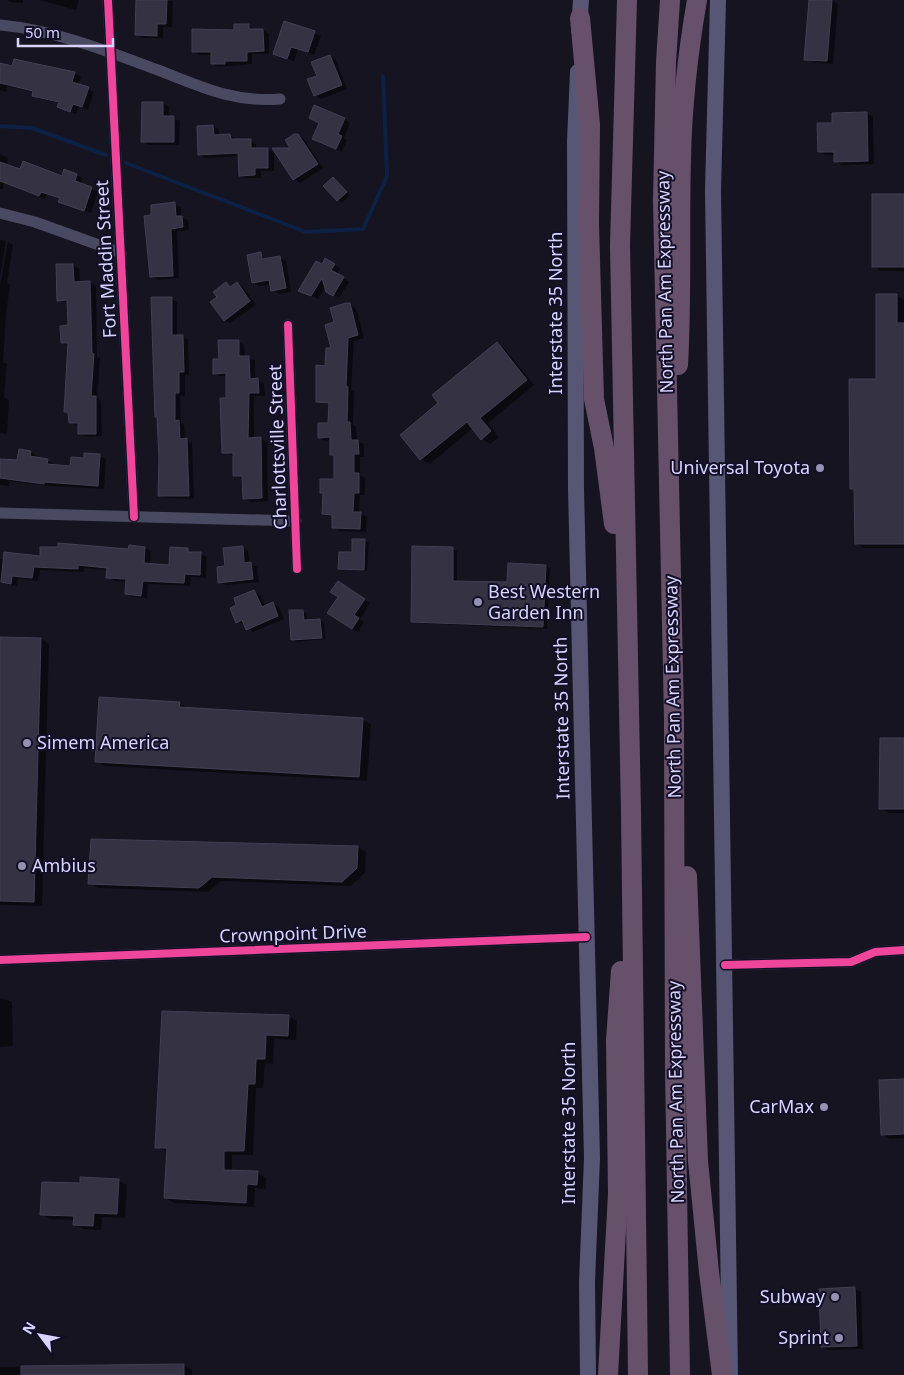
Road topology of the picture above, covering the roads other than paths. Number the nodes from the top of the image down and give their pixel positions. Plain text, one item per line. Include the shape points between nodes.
1 (108, 0) edge
2 (627, 0) edge
3 (670, 0) edge
4 (697, 0) edge
5 (718, 0) edge
6 (580, 9) edge
7 (0, 25) edge
8 (110, 52) junction
9 (280, 99) dead end
10 (0, 213) edge
11 (121, 253) junction
12 (288, 325) dead end
13 (0, 513) edge
14 (670, 514) junction
15 (134, 517) junction
16 (296, 521) junction
17 (297, 568) dead end
18 (627, 602) junction
19 (674, 718) junction
20 (631, 812) junction
21 (586, 938) junction
22 (904, 950) edge
23 (0, 960) edge
24 (725, 965) junction
25 (588, 1375) edge
26 (608, 1375) edge
27 (638, 1375) edge
28 (680, 1375) edge
29 (722, 1375) edge
30 (730, 1375) edge

1 - 8 street, Fort Maddin Street
2 - 18 highway via 620,246
3 - 14 highway, North Pan Am Expressway via 663,200
4 - 14 highway via 683,106 682,302
5 - 24 main road via 714,190
6 - 18 highway via 590,126 589,242 594,399
6 - 21 main road, Interstate 35 North via 575,141 576,489
7 - 8 street via 82,42
8 - 9 street via 226,96
8 - 11 street, Fort Maddin Street
10 - 11 street
11 - 15 street, Fort Maddin Street
12 - 16 street, Charlottsville Street
13 - 15 street
14 - 19 highway, North Pan Am Expressway
15 - 16 street
16 - 17 street, Charlottsville Street
18 - 20 highway
19 - 28 highway, North Pan Am Expressway
19 - 29 highway via 690,917 698,1161
20 - 26 highway via 616,1040 618,1194
20 - 27 highway
21 - 23 street, Crownpoint Drive
21 - 25 main road, Interstate 35 North via 592,1158 587,1282
22 - 24 street via 875,952 851,962
24 - 30 main road

